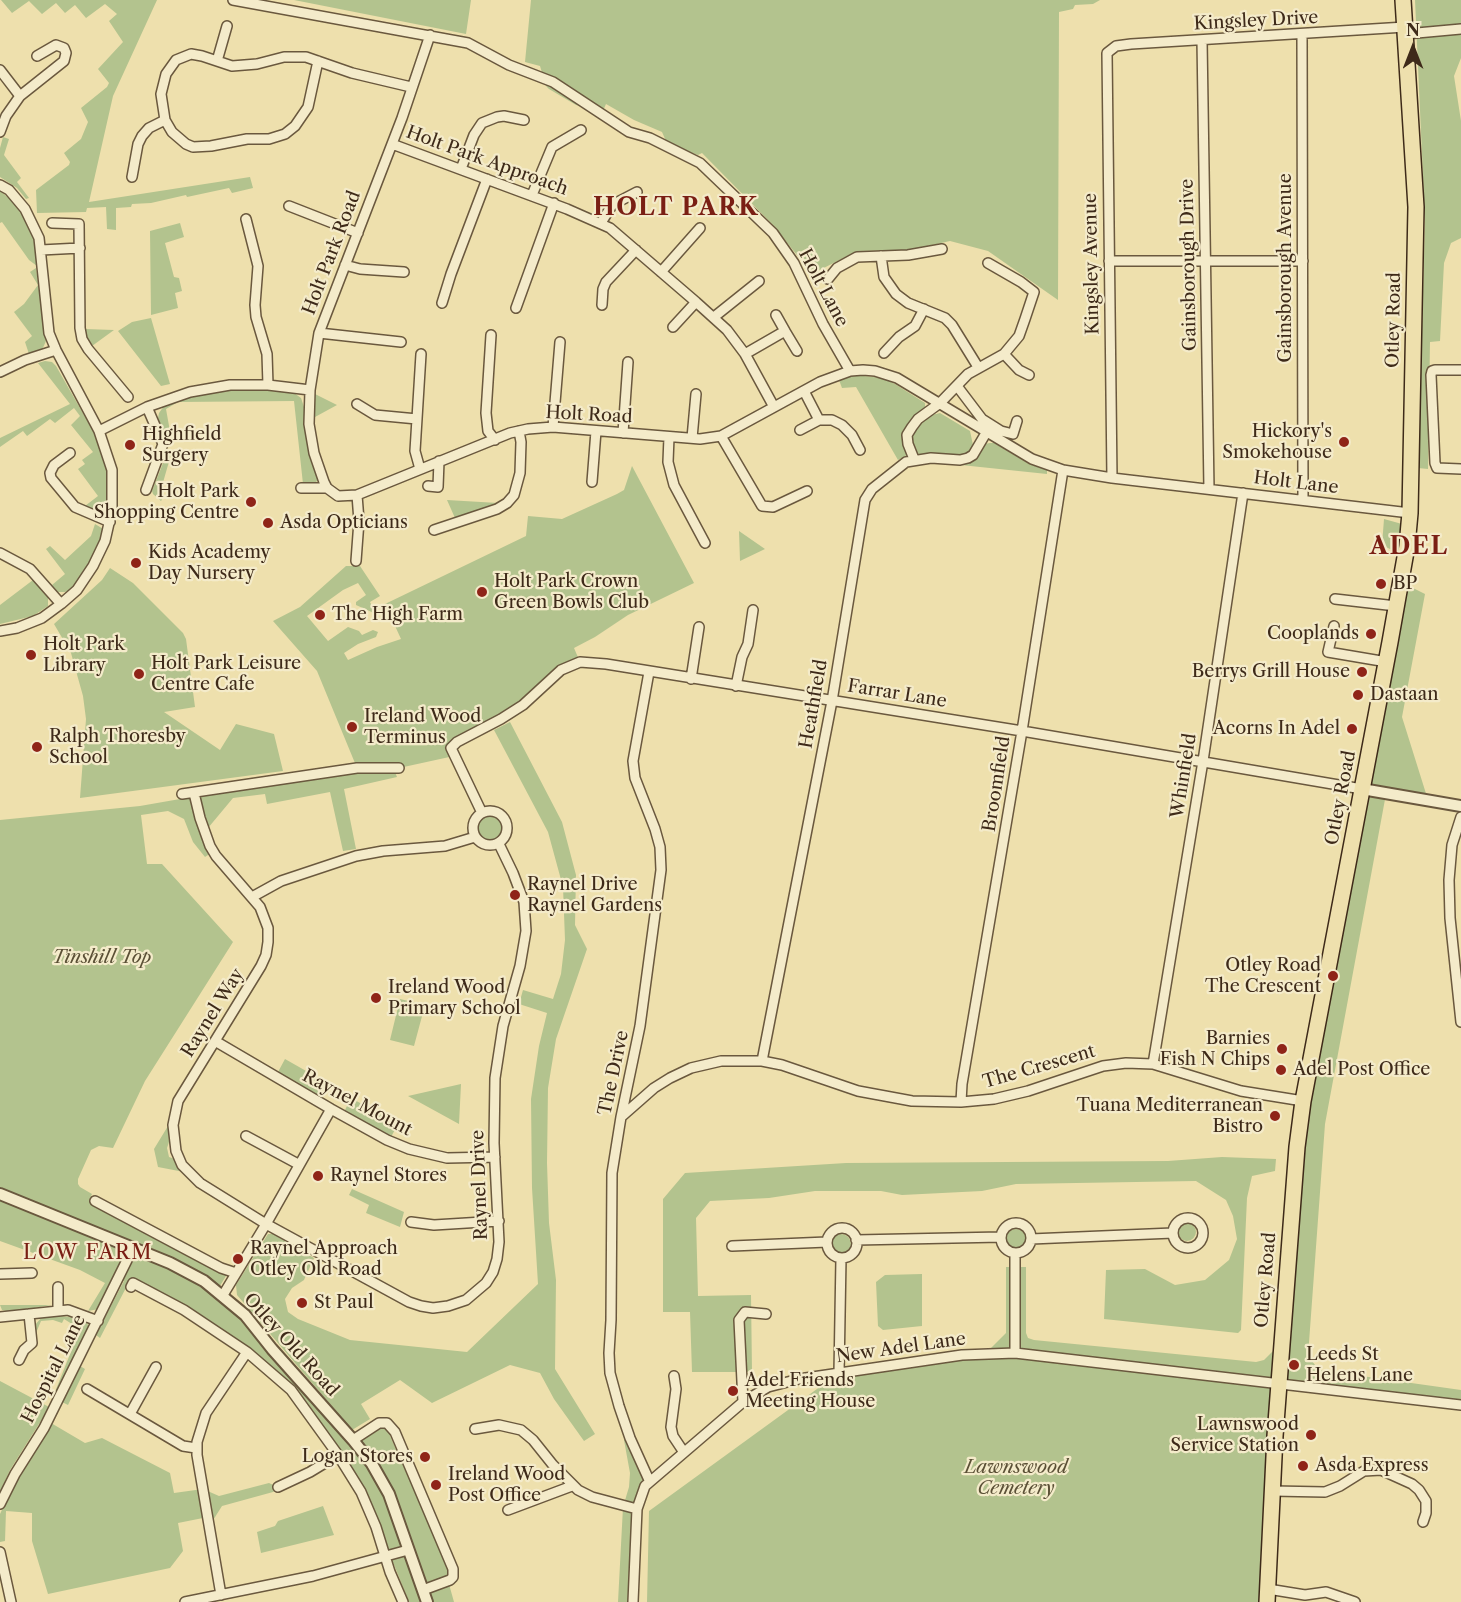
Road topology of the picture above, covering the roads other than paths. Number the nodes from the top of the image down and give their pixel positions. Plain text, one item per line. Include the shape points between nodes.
1 (233, 0) edge
2 (1403, 0) edge
3 (227, 26) dead end
4 (1461, 29) edge
5 (1405, 31) junction
6 (430, 35) junction
7 (1302, 35) junction
8 (1202, 40) junction
9 (1110, 49) joint
10 (37, 56) dead end
11 (217, 61) junction
12 (318, 61) junction
13 (0, 70) edge
14 (411, 87) junction
15 (20, 96) junction
16 (165, 120) junction
17 (524, 120) dead end
18 (581, 130) dead end
19 (0, 132) edge
20 (392, 144) junction
21 (461, 169) junction
22 (132, 177) dead end
23 (487, 179) junction
24 (0, 185) edge
25 (637, 192) dead end
26 (532, 195) junction
27 (554, 203) junction
28 (289, 206) dead end
29 (246, 219) dead end
30 (52, 223) dead end
31 (601, 224) junction
32 (700, 228) dead end
33 (358, 233) junction
34 (80, 248) junction
35 (942, 249) dead end
36 (41, 250) junction
37 (636, 250) junction
38 (881, 255) junction
39 (1206, 260) junction
40 (1109, 261) junction
41 (1303, 261) junction
42 (988, 263) dead end
43 (345, 265) junction
44 (404, 272) dead end
45 (661, 272) junction
46 (828, 279) dead end
47 (759, 281) dead end
48 (696, 302) junction
49 (442, 303) dead end
50 (602, 305) dead end
51 (516, 308) dead end
52 (924, 309) junction
53 (776, 315) dead end
54 (714, 317) junction
55 (673, 327) dead end
56 (785, 331) junction
57 (319, 333) junction
58 (492, 335) dead end
59 (401, 342) dead end
60 (560, 342) dead end
61 (56, 350) junction
62 (797, 351) dead end
63 (885, 353) dead end
64 (421, 354) dead end
65 (745, 354) junction
66 (1004, 354) junction
67 (628, 362) dead end
68 (978, 368) junction
69 (1461, 370) edge
70 (850, 371) junction
71 (0, 372) edge
72 (1029, 375) dead end
73 (268, 385) junction
74 (957, 386) junction
75 (310, 390) junction
76 (804, 391) junction
77 (696, 394) dead end
78 (128, 397) dead end
79 (357, 404) dead end
80 (940, 404) junction
81 (147, 407) junction
82 (774, 407) junction
83 (417, 419) junction
84 (819, 420) junction
85 (1017, 420) dead end
86 (553, 428) junction
87 (596, 430) junction
88 (800, 430) dead end
89 (99, 431) junction
90 (519, 431) junction
91 (623, 433) junction
92 (986, 433) junction
93 (722, 436) junction
94 (669, 437) junction
95 (692, 438) junction
96 (495, 440) junction
97 (860, 450) dead end
98 (70, 453) dead end
99 (914, 459) junction
100 (439, 461) junction
101 (420, 469) junction
102 (1461, 469) edge
103 (1063, 470) junction
104 (1112, 478) junction
105 (592, 482) dead end
106 (428, 486) dead end
107 (301, 488) dead end
108 (327, 488) junction
109 (1209, 489) junction
110 (146, 490) dead end
111 (807, 491) dead end
112 (1242, 493) junction
113 (357, 495) junction
114 (1303, 500) junction
115 (1410, 513) junction
116 (110, 522) junction
117 (434, 530) dead end
118 (705, 543) dead end
119 (0, 553) edge
120 (356, 561) dead end
121 (1335, 599) dead end
122 (61, 604) junction
123 (1396, 606) junction
124 (753, 610) dead end
125 (1334, 626) dead end
126 (699, 627) dead end
127 (0, 631) edge
128 (1387, 662) junction
129 (649, 672) junction
130 (691, 679) junction
131 (736, 686) junction
132 (832, 701) junction
133 (1022, 730) junction
134 (1203, 761) junction
135 (399, 768) dead end
136 (1362, 789) junction
137 (194, 793) junction
138 (182, 794) dead end
139 (1461, 806) edge
140 (482, 813) junction
141 (1461, 817) edge
142 (475, 837) junction
143 (499, 843) junction
144 (252, 897) junction
145 (1461, 1022) edge
146 (215, 1041) junction
147 (762, 1061) junction
148 (1153, 1065) junction
149 (628, 1082) junction
150 (644, 1096) junction
151 (1304, 1101) junction
152 (961, 1102) junction
153 (331, 1109) junction
154 (621, 1117) junction
155 (246, 1136) dead end
156 (495, 1157) junction
157 (298, 1164) junction
158 (0, 1194) edge
159 (95, 1201) dead end
160 (499, 1221) junction
161 (411, 1222) dead end
162 (266, 1224) junction
163 (1173, 1233) dead end
164 (1001, 1237) junction
165 (1031, 1239) junction
166 (856, 1240) junction
167 (827, 1242) junction
168 (732, 1246) dead end
169 (133, 1248) junction
170 (1016, 1253) junction
171 (841, 1258) junction
172 (236, 1273) junction
173 (0, 1274) edge
174 (32, 1274) dead end
175 (58, 1287) dead end
176 (131, 1287) dead end
177 (223, 1295) junction
178 (58, 1310) junction
179 (29, 1314) junction
180 (766, 1314) dead end
181 (0, 1317) edge
182 (98, 1321) junction
183 (32, 1343) junction
184 (43, 1346) dead end
185 (247, 1352) junction
186 (1015, 1353) junction
187 (19, 1360) dead end
188 (156, 1367) dead end
189 (839, 1373) junction
190 (674, 1376) dead end
191 (1279, 1384) junction
192 (87, 1389) dead end
193 (743, 1402) junction
194 (1461, 1406) edge
195 (130, 1414) junction
196 (475, 1429) dead end
197 (353, 1440) junction
198 (196, 1448) junction
199 (683, 1451) junction
200 (338, 1455) junction
201 (650, 1480) junction
202 (572, 1486) junction
203 (278, 1487) dead end
204 (1273, 1491) junction
205 (0, 1504) edge
206 (636, 1509) junction
207 (508, 1510) dead end
208 (1423, 1522) dead end
209 (408, 1550) junction
210 (0, 1552) edge
211 (384, 1557) junction
212 (423, 1590) junction
213 (221, 1595) junction
214 (1268, 1596) edge
215 (12, 1602) edge
216 (184, 1602) edge
217 (403, 1602) edge
218 (427, 1602) edge
219 (633, 1602) edge
220 (1355, 1602) edge

1 - 6 street, Holt Lane
2 - 5 highway, Otley Road
3 - 11 street
4 - 5 street, Kingsley Drive
5 - 7 street, Kingsley Drive
5 - 115 highway, Otley Road via 1416,207
6 - 14 street, Holt Park Road
6 - 70 street, Holt Lane via 468,43 508,65 553,82 629,132 700,163 773,233 799,273
7 - 8 street, Kingsley Drive
7 - 41 street, Gainsborough Avenue
8 - 9 street, Kingsley Drive
8 - 39 street, Gainsborough Drive
9 - 40 street, Kingsley Avenue via 1106,58
10 - 15 street via 56,45 66,53 64,61
11 - 12 street via 244,66 295,55
11 - 16 street via 190,54 171,65 161,94
12 - 14 street
12 - 16 street via 308,107 285,134 193,147 172,132
13 - 15 street
14 - 20 street, Holt Park Road
15 - 19 street
16 - 22 street via 142,136
17 - 21 street via 504,116 482,123
18 - 26 street via 552,147
20 - 21 street, Holt Park Approach
20 - 33 street, Holt Park Road
21 - 23 street, Holt Park Approach
23 - 26 street, Holt Park Approach
23 - 49 street
24 - 36 street via 25,209
25 - 31 street via 612,205
26 - 27 street, Holt Park Approach
27 - 31 street, Holt Park Approach
27 - 51 street
28 - 33 street
29 - 73 street via 258,266 255,306 267,354
30 - 34 street via 80,224
31 - 37 street, Holt Park Approach
32 - 45 street
33 - 43 street, Holt Park Road
34 - 36 street
34 - 78 street via 82,339
35 - 38 street
36 - 61 street via 49,333
37 - 45 street, Holt Park Approach
37 - 50 street via 604,286
38 - 46 street via 857,257 837,268
38 - 52 street via 884,277 896,294
39 - 40 street
39 - 41 street
39 - 109 street, Gainsborough Drive
40 - 104 street, Kingsley Avenue
41 - 114 street, Gainsborough Avenue
42 - 66 street via 1034,292 1019,336
43 - 44 street
43 - 57 street, Holt Park Road
45 - 48 street, Holt Park Approach
47 - 54 street
48 - 54 street, Holt Park Approach
48 - 55 street
52 - 63 street via 915,326
52 - 68 street via 952,325
53 - 56 street
54 - 65 street, Holt Park Approach
56 - 62 street
56 - 65 street
57 - 59 street
57 - 75 street, Holt Park Road
58 - 96 street via 486,413 488,430
60 - 86 street
61 - 71 street
61 - 89 street
64 - 83 street
65 - 82 street, Holt Park Approach
66 - 68 street
66 - 72 street
67 - 91 street
68 - 74 street
69 - 102 street via 1435,370 1431,375 1435,463 1437,468
70 - 76 street, Holt Road
70 - 80 street, Holt Lane via 875,370 897,378
73 - 75 street
73 - 81 street via 230,385 190,392
74 - 80 street
74 - 85 street via 982,419 1001,431 1013,434
75 - 108 street, Holt Park Road via 311,433
76 - 82 street, Holt Road
76 - 84 street
77 - 95 street
79 - 83 street via 375,415
80 - 92 street, Holt Lane
80 - 99 street via 918,419 908,435
81 - 89 street
81 - 110 street via 163,444
82 - 93 street, Holt Road
83 - 101 street via 415,451
84 - 88 street
84 - 97 street via 842,425
86 - 87 street, Holt Road
86 - 90 street, Holt Road
87 - 91 street, Holt Road
87 - 105 street
89 - 116 street via 111,470
90 - 96 street, Holt Road
90 - 117 street via 520,473 514,495 497,509
91 - 94 street, Holt Road
92 - 99 street via 968,458
92 - 103 street, Holt Lane via 1032,459
93 - 95 street, Holt Road
93 - 111 street via 762,506 773,507
94 - 95 street, Holt Road
94 - 118 street via 668,462 674,485
96 - 100 street, Holt Road
98 - 116 street via 54,465 51,478 75,507
99 - 132 street, Heathfield via 872,489 865,500
100 - 101 street, Holt Road
100 - 106 street via 438,487
101 - 113 street, Holt Road
103 - 104 street, Holt Lane
103 - 133 street, Broomfield
104 - 109 street, Holt Lane
107 - 108 street
108 - 113 street via 338,496
109 - 112 street, Holt Lane
112 - 114 street, Holt Lane
112 - 134 street, Whinfield
113 - 120 street
114 - 115 street, Holt Lane
115 - 123 highway, Otley Road
116 - 122 street via 93,566
119 - 122 street via 30,569
121 - 123 street
122 - 127 street via 42,618
123 - 128 highway, Otley Road
124 - 131 street
125 - 128 street via 1328,652
126 - 130 street
128 - 136 highway, Otley Road
129 - 130 street, Farrar Lane
129 - 140 street, Farrar Lane via 580,662 561,670 523,705 457,742 451,748
129 - 149 street, The Drive via 633,761 635,778 660,848 661,870 640,1026
130 - 131 street, Farrar Lane
131 - 132 street, Farrar Lane
132 - 133 street, Farrar Lane
132 - 147 street, Heathfield
133 - 134 street, Farrar Lane
133 - 152 street, Broomfield
134 - 136 street, Farrar Lane
134 - 148 street, Whinfield
135 - 137 street via 357,768
136 - 139 street
136 - 151 highway, Otley Road
137 - 138 street
137 - 144 street, Raynel Way via 210,846
140 - 142 street via 474,821
140 - 143 street via 499,814 507,823 506,835
141 - 145 street via 1452,845 1449,880
142 - 143 street via 488,846
142 - 144 street via 445,846 356,856 281,881
143 - 156 street, Raynel Drive via 524,902 526,930 498,1054
144 - 146 street, Raynel Way via 268,928 266,955
146 - 153 street, Raynel Mount
146 - 162 street, Raynel Way via 178,1101 173,1125 177,1152 182,1165 200,1183
147 - 150 street, The Crescent via 721,1060 691,1068
147 - 152 street, The Crescent via 887,1098
148 - 151 street, The Crescent via 1241,1091
148 - 152 street, The Crescent via 1103,1065 1028,1091
149 - 150 street
149 - 154 street, The Drive
150 - 154 street, The Crescent
151 - 191 highway, Otley Road via 1296,1147
153 - 156 street, Raynel Mount via 387,1140 426,1154 447,1158
153 - 157 street
154 - 201 street, The Drive via 612,1173 610,1373 630,1438
155 - 157 street
156 - 160 street, Raynel Drive
157 - 162 street
158 - 169 street, Otley Old Road
159 - 172 street, Otley Old Road
160 - 161 street
160 - 162 street, Raynel Drive via 497,1259 486,1283 466,1300 433,1308 409,1302
162 - 172 street
163 - 165 street
164 - 165 street via 1010,1224 1019,1224 1027,1229
164 - 166 street
164 - 170 street via 1008,1251
165 - 170 street via 1027,1248
166 - 167 street via 843,1229 832,1232
166 - 171 street via 851,1255
167 - 168 street
167 - 171 street via 830,1252
169 - 177 street, Otley Old Road via 170,1263
169 - 182 street, Hospital Lane
170 - 186 street
171 - 189 street
172 - 177 street
173 - 174 street
175 - 178 street
176 - 185 street, Otley Old Road via 133,1283 184,1310
177 - 197 street, Otley Old Road via 245,1315
178 - 179 street
178 - 182 street via 75,1311
179 - 181 street
179 - 183 street
180 - 193 street via 745,1312 739,1320
182 - 205 street, Hospital Lane
183 - 184 street
183 - 187 street
185 - 198 street via 206,1413
185 - 200 street, Otley Old Road via 291,1390
186 - 189 street, New Adel Lane via 962,1355
186 - 191 street, New Adel Lane
188 - 195 street
189 - 193 street, New Adel Lane via 768,1387
190 - 199 street via 671,1427
191 - 194 street, New Adel Lane
191 - 204 highway, Otley Road
192 - 195 street
193 - 199 street, New Adel Lane
195 - 198 street via 183,1446
196 - 202 street via 499,1425 521,1430
197 - 209 street, Otley Old Road via 389,1494
197 - 212 street via 379,1423 387,1423 395,1432 453,1569 450,1580
198 - 213 street
199 - 201 street, New Adel Lane
200 - 203 street
200 - 211 street, Otley Old Road via 361,1492
201 - 206 street, New Adel Lane
202 - 206 street via 592,1497
202 - 207 street
204 - 208 street via 1325,1492 1364,1471 1381,1470 1419,1490 1426,1502
204 - 214 highway, Otley Road
206 - 219 street, New Adel Lane
209 - 211 street
209 - 212 street, Otley Old Road
210 - 215 street
211 - 213 street
211 - 217 street, Otley Old Road
212 - 218 street, Otley Old Road
213 - 216 street
214 - 220 street via 1326,1592

